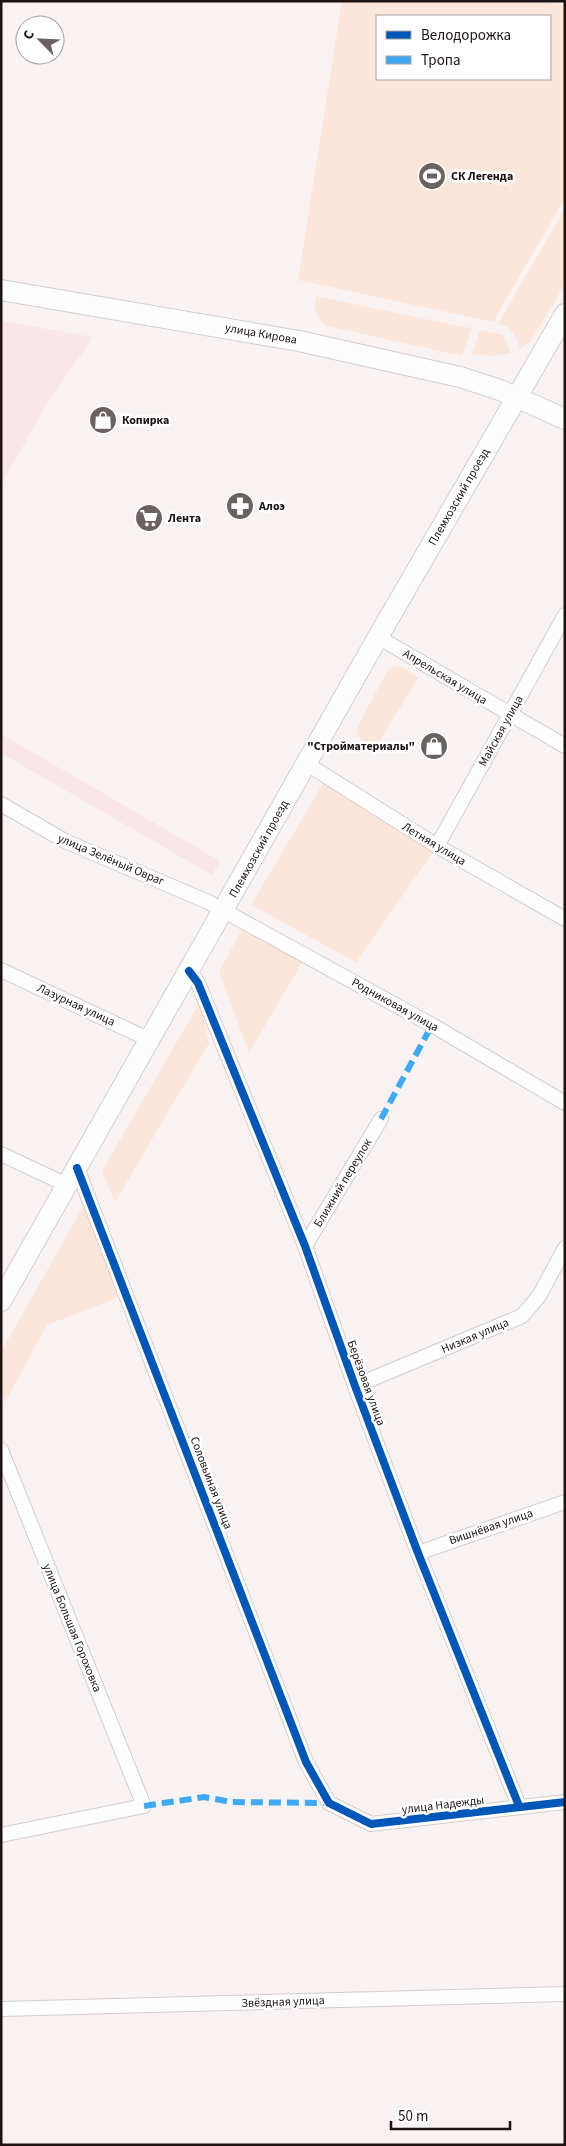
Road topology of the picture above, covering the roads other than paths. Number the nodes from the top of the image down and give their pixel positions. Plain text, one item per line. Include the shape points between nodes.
1 (1, 290) edge
2 (565, 314) edge
3 (516, 397) junction
4 (565, 419) edge
5 (565, 615) edge
6 (378, 637) junction
7 (509, 715) junction
8 (565, 746) edge
9 (307, 764) junction
10 (1, 804) edge
11 (437, 846) junction
12 (224, 911) junction
13 (565, 919) edge
14 (1, 970) edge
15 (189, 971) junction
16 (150, 1040) junction
17 (565, 1103) edge
18 (381, 1119) dead end
19 (1, 1154) edge
20 (77, 1168) junction
21 (67, 1185) junction
22 (305, 1246) junction
23 (565, 1248) edge
24 (1, 1301) edge
25 (355, 1386) junction
26 (1, 1450) edge
27 (565, 1502) edge
28 (418, 1553) junction
29 (565, 1802) edge
30 (329, 1803) joint
31 (519, 1806) junction
32 (1, 1835) edge
33 (565, 1994) edge
34 (1, 2009) edge

1 - 3 main road, улица Кирова via 299,341 460,377
2 - 3 main road, Племхозский проезд
3 - 4 main road, улица Кирова
3 - 6 main road, Племхозский проезд
5 - 7 street, Майская улица
6 - 7 street, Апрельская улица
6 - 9 main road, Племхозский проезд
7 - 8 street, Апрельская улица
7 - 11 street, Майская улица
9 - 11 street, Летняя улица
9 - 12 main road, Племхозский проезд
10 - 12 street, улица Зелёный Овраг via 65,841
11 - 13 street, Летняя улица
12 - 15 main road, Племхозский проезд
12 - 17 street, Родниковая улица via 432,1025
14 - 16 street, Лазурная улица
15 - 16 main road, Племхозский проезд
15 - 22 street, Берёзовая улица via 198,983
16 - 20 main road, Племхозский проезд
18 - 22 street, Ближний переулок
19 - 21 street
20 - 21 main road, Племхозский проезд
20 - 30 street, Соловьиная улица via 306,1762
21 - 24 main road, Племхозский проезд
22 - 25 street, Берёзовая улица
23 - 25 street, Низкая улица via 539,1296 522,1316
25 - 28 street, Берёзовая улица
26 - 32 street, улица Большая Гороховка via 144,1806
27 - 28 street, Вишнёвая улица
28 - 31 street, Берёзовая улица
29 - 31 street, улица Надежды
30 - 31 street, улица Надежды via 371,1824
33 - 34 street, Звёздная улица

